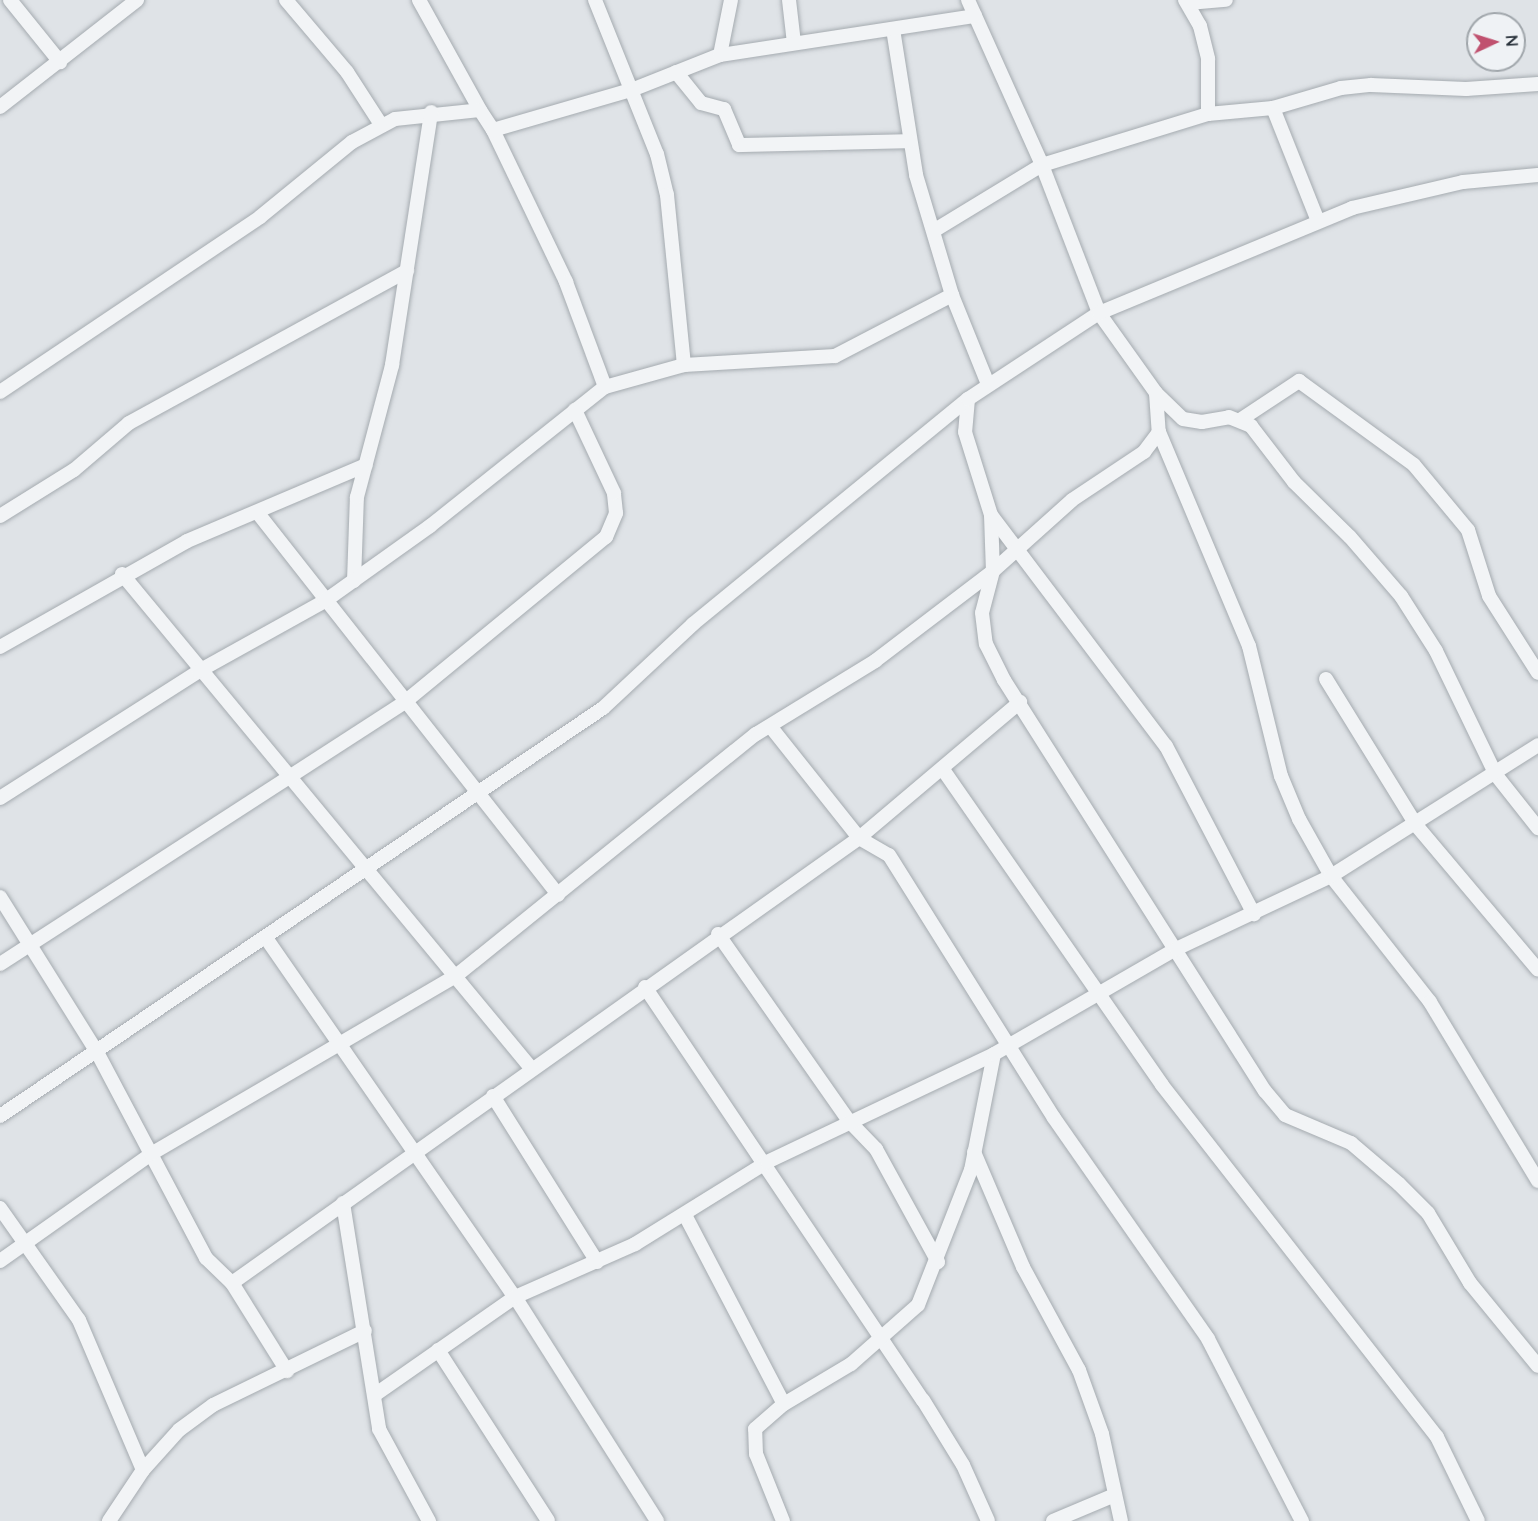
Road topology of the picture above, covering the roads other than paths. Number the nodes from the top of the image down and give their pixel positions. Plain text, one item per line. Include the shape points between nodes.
1 (10, 0) edge
2 (137, 0) edge
3 (286, 0) edge
4 (419, 0) edge
5 (594, 0) edge
6 (731, 0) edge
7 (789, 0) edge
8 (968, 0) edge
9 (1226, 0) edge
10 (1186, 2) edge
11 (975, 16) junction
12 (893, 29) junction
13 (794, 43) junction
14 (720, 55) junction
15 (60, 62) junction
16 (676, 72) junction
17 (1538, 84) edge
18 (634, 89) junction
19 (0, 107) edge
20 (1273, 108) junction
21 (480, 110) junction
22 (431, 112) junction
23 (1208, 114) junction
24 (382, 126) junction
25 (493, 130) junction
26 (909, 141) junction
27 (1042, 165) junction
28 (1538, 175) edge
29 (1318, 221) junction
30 (935, 230) junction
31 (407, 271) junction
32 (952, 295) junction
33 (1099, 313) junction
34 (684, 365) junction
35 (988, 384) junction
36 (604, 387) junction
37 (0, 392) edge
38 (1156, 393) junction
39 (968, 399) junction
40 (575, 410) junction
41 (1240, 420) junction
42 (1159, 432) junction
43 (366, 465) junction
44 (256, 512) junction
45 (991, 515) junction
46 (0, 516) edge
47 (1017, 548) junction
48 (993, 572) junction
49 (122, 574) junction
50 (354, 581) junction
51 (325, 601) junction
52 (0, 647) edge
53 (199, 671) junction
54 (1538, 673) edge
55 (1326, 679) dead end
56 (406, 700) junction
57 (1020, 702) junction
58 (770, 726) junction
59 (1538, 745) edge
60 (944, 771) junction
61 (1496, 775) junction
62 (293, 777) junction
63 (477, 791) junction
64 (0, 798) edge
65 (1416, 825) junction
66 (1538, 828) edge
67 (859, 838) junction
68 (366, 869) junction
69 (1331, 876) junction
70 (558, 895) junction
71 (0, 897) edge
72 (1254, 914) junction
73 (718, 934) junction
74 (266, 938) junction
75 (31, 946) junction
76 (1176, 949) junction
77 (0, 964) edge
78 (1538, 970) edge
79 (457, 975) junction
80 (645, 987) junction
81 (1094, 994) junction
82 (344, 1045) junction
83 (1011, 1045) junction
84 (98, 1054) junction
85 (994, 1054) junction
86 (531, 1068) junction
87 (493, 1096) junction
88 (0, 1116) edge
89 (849, 1121) junction
90 (974, 1152) junction
91 (415, 1153) junction
92 (151, 1154) junction
93 (767, 1162) junction
94 (1538, 1181) edge
95 (343, 1203) junction
96 (0, 1208) edge
97 (685, 1215) junction
98 (26, 1245) junction
99 (0, 1261) edge
100 (597, 1262) junction
101 (938, 1262) junction
102 (232, 1282) junction
103 (515, 1297) junction
104 (365, 1331) junction
105 (879, 1335) junction
106 (438, 1350) junction
107 (1538, 1366) edge
108 (287, 1371) junction
109 (376, 1394) junction
110 (784, 1404) junction
111 (142, 1470) junction
112 (1115, 1494) junction
113 (109, 1521) edge
114 (429, 1521) edge
115 (549, 1521) edge
116 (657, 1521) edge
117 (783, 1521) edge
118 (988, 1521) edge
119 (1053, 1521) edge
120 (1121, 1521) edge
121 (1302, 1521) edge
122 (1478, 1521) edge

1 - 15 street
2 - 15 street
3 - 24 street via 347,72
4 - 21 street
5 - 18 street
6 - 14 street
7 - 13 street
8 - 11 street
9 - 10 street
10 - 23 street via 1208,59
11 - 12 street
11 - 27 street
12 - 13 street
12 - 26 street
13 - 14 street
14 - 16 street
15 - 19 street
16 - 18 street
16 - 26 street via 700,103 724,109 739,146
17 - 20 street via 1466,89 1361,86
18 - 25 street
18 - 34 street via 667,195
20 - 23 street
20 - 29 street
21 - 22 street
21 - 25 street
22 - 24 street
22 - 31 street
23 - 27 street
24 - 37 street via 352,142 260,217
25 - 36 street via 566,282
26 - 30 street
27 - 30 street
27 - 33 street
28 - 29 street via 1416,191
29 - 33 street
30 - 32 street
31 - 43 street via 388,385
31 - 46 street via 129,423 74,470
32 - 34 street via 835,356
32 - 35 street
33 - 35 street
33 - 38 street
34 - 36 street
35 - 39 street
36 - 40 street
38 - 41 street via 1191,422
38 - 42 street
39 - 45 street via 965,432
39 - 63 street via 693,624 603,708
40 - 50 street
40 - 56 street via 614,493 613,525
41 - 54 street via 1299,381 1414,465 1468,530 1489,596
41 - 61 street via 1401,596 1436,651
42 - 47 street via 1143,452 1072,500
42 - 69 street via 1249,646 1281,776
43 - 44 street
43 - 50 street via 354,522
44 - 49 street
44 - 51 street
45 - 47 street
45 - 48 street
47 - 48 street
47 - 72 street via 1167,746
48 - 57 street via 982,613 986,644
48 - 58 street via 875,661
49 - 52 street
49 - 53 street
50 - 51 street
51 - 53 street
51 - 56 street
53 - 62 street
53 - 64 street
55 - 65 street
56 - 62 street
56 - 63 street
57 - 60 street
57 - 76 street
58 - 67 street
58 - 70 street
59 - 61 street
60 - 67 street
60 - 81 street
61 - 65 street
61 - 66 street
62 - 68 street
62 - 75 street
63 - 68 street
63 - 70 street
65 - 69 street
65 - 78 street
67 - 73 street
67 - 83 street via 889,855
68 - 74 street
68 - 79 street
69 - 72 street
69 - 94 street via 1430,1002
70 - 79 street
71 - 75 street
72 - 76 street
73 - 80 street
73 - 89 street
74 - 82 street
74 - 84 street
75 - 77 street
75 - 84 street
76 - 81 street
76 - 107 street via 1286,1115 1351,1143 1400,1184 1428,1213 1470,1283
79 - 82 street
79 - 86 street
80 - 86 street
80 - 93 street
81 - 83 street
81 - 122 street via 1437,1437
82 - 91 street
82 - 92 street
83 - 85 street
83 - 121 street via 1054,1118 1209,1339
84 - 88 street
84 - 92 street
85 - 89 street
85 - 90 street
86 - 87 street
87 - 91 street
87 - 100 street
89 - 93 street
89 - 101 street via 876,1149
90 - 101 street
90 - 112 street via 1023,1267 1079,1370
91 - 95 street
91 - 103 street
92 - 98 street
92 - 102 street via 206,1258
93 - 97 street
93 - 105 street
95 - 102 street
95 - 104 street
96 - 98 street
97 - 100 street
97 - 110 street
98 - 99 street
98 - 111 street via 84,1330
100 - 103 street
101 - 105 street via 918,1305
102 - 108 street
103 - 106 street
103 - 116 street
104 - 108 street
104 - 109 street
105 - 110 street via 851,1364
105 - 118 street via 963,1465
106 - 109 street
106 - 115 street
108 - 111 street via 213,1405 179,1430
109 - 114 street via 379,1429
110 - 117 street via 760,1421 753,1438
111 - 113 street
112 - 119 street
112 - 120 street

